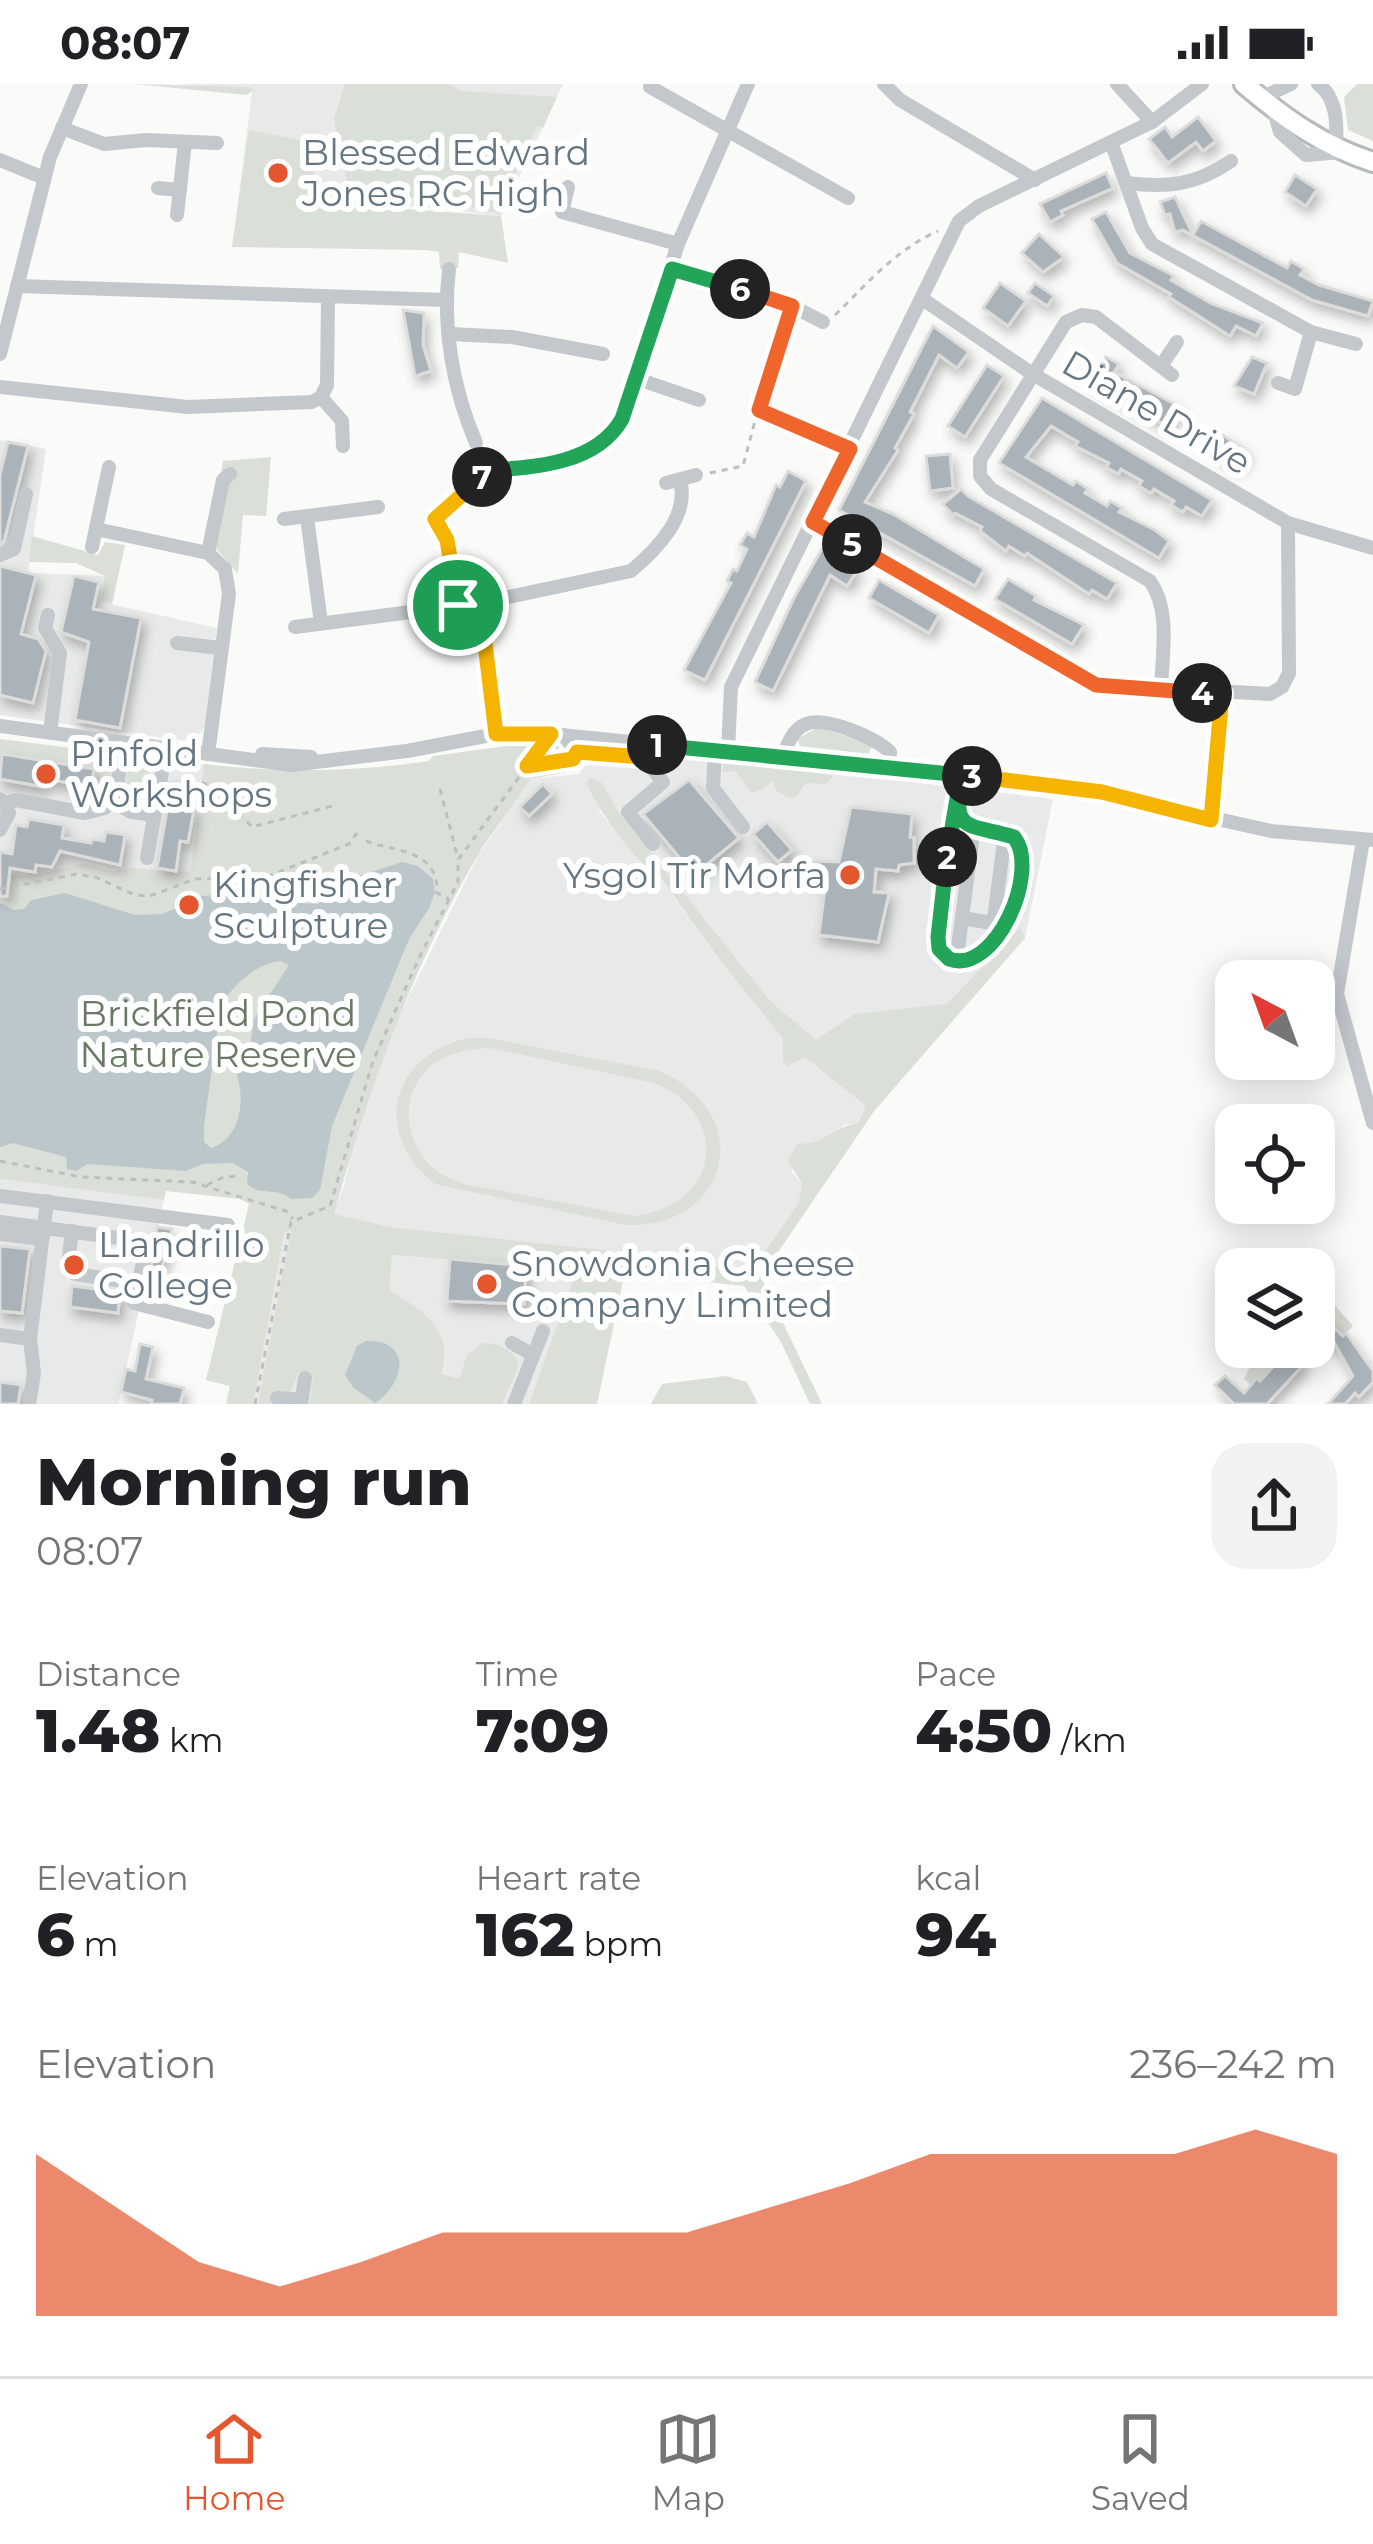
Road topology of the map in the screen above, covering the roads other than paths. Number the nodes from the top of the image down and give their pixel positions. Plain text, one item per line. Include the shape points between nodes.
1 (81, 84) edge
2 (748, 84) edge
3 (884, 84) edge
4 (1117, 84) edge
5 (1202, 84) edge
6 (1244, 84) edge
7 (1285, 85) edge
8 (1329, 86) edge
9 (650, 87) dead end
10 (1267, 103) junction
11 (1152, 122) junction
12 (62, 128) junction
13 (726, 128) junction
14 (1111, 142) junction
15 (185, 143) junction
16 (217, 143) dead end
17 (1338, 150) junction
18 (0, 160) edge
19 (1231, 161) dead end
20 (1373, 162) edge
21 (44, 178) junction
22 (1035, 180) junction
23 (1127, 183) junction
24 (568, 187) dead end
25 (158, 188) dead end
26 (180, 190) junction
27 (848, 198) dead end
28 (176, 215) dead end
29 (678, 244) junction
30 (448, 269) dead end
31 (672, 269) junction
32 (17, 286) junction
33 (328, 299) junction
34 (445, 300) junction
35 (924, 300) junction
36 (824, 322) road end
37 (1311, 332) junction
38 (450, 334) junction
39 (1177, 342) dead end
40 (1356, 344) dead end
41 (0, 354) edge
42 (602, 354) dead end
43 (1031, 373) junction
44 (635, 378) junction
45 (1278, 383) dead end
46 (0, 387) edge
47 (1295, 389) junction
48 (321, 397) junction
49 (699, 400) dead end
50 (1290, 406) dead end
51 (766, 411) dead end
52 (476, 443) dead end
53 (343, 446) dead end
54 (850, 449) junction
55 (488, 464) road end
56 (109, 467) dead end
57 (230, 474) dead end
58 (681, 480) road end
59 (26, 494) dead end
60 (378, 507) dead end
61 (359, 510) junction
62 (307, 517) junction
63 (284, 519) dead end
64 (813, 522) junction
65 (1288, 523) junction
66 (362, 526) dead end
67 (96, 530) junction
68 (92, 547) dead end
69 (1373, 548) edge
70 (208, 554) junction
71 (0, 555) edge
72 (480, 603) junction
73 (48, 614) dead end
74 (321, 623) junction
75 (295, 626) dead end
76 (177, 643) dead end
77 (220, 648) junction
78 (1161, 690) junction
79 (1222, 694) junction
80 (0, 725) edge
81 (50, 733) junction
82 (496, 734) junction
83 (557, 734) junction
84 (123, 743) junction
85 (659, 744) junction
86 (166, 748) junction
87 (721, 749) junction
88 (211, 754) junction
89 (783, 756) junction
90 (643, 757) junction
91 (889, 768) junction
92 (961, 775) junction
93 (3, 801) edge
94 (112, 801) junction
95 (956, 808) junction
96 (154, 815) junction
97 (1211, 820) junction
98 (743, 826) dead end
99 (970, 829) junction
100 (0, 830) edge
101 (998, 833) junction
102 (1368, 840) edge
103 (653, 844) dead end
104 (147, 858) dead end
105 (962, 918) junction
106 (958, 948) dead end
107 (1373, 1123) edge
108 (0, 1196) edge
109 (47, 1202) junction
110 (0, 1222) edge
111 (228, 1225) dead end
112 (72, 1231) junction
113 (42, 1233) junction
114 (0, 1234) edge
115 (138, 1283) junction
116 (208, 1322) dead end
117 (543, 1331) dead end
118 (0, 1335) edge
119 (30, 1339) junction
120 (512, 1343) dead end
121 (533, 1355) junction
122 (304, 1378) dead end
123 (277, 1398) dead end
124 (302, 1402) edge
125 (29, 1404) edge
126 (514, 1404) edge

1 - 12 street
2 - 13 street
3 - 22 street
4 - 11 street
5 - 11 street
6 - 10 main road
7 - 10 street
8 - 17 street
9 - 13 street
10 - 17 main road
11 - 14 street
12 - 15 street via 104,144
12 - 21 street
13 - 27 street
13 - 29 street
14 - 22 street
14 - 23 street
15 - 16 street
15 - 26 street
17 - 20 main road
18 - 21 street
19 - 23 street via 1190,183
21 - 32 street
22 - 35 street via 959,221
23 - 37 street via 1152,244
24 - 29 street via 562,212
25 - 26 street
26 - 28 street
29 - 31 street
30 - 34 street
31 - 36 street
31 - 44 street
32 - 33 street
32 - 41 street
33 - 34 street
33 - 48 street
34 - 38 street
35 - 43 street, Diane Drive
35 - 54 street
37 - 40 street
37 - 47 street
38 - 42 street
38 - 52 street via 453,377
39 - 43 street via 1166,370 1082,315 1066,322
43 - 65 street, Diane Drive
43 - 78 street via 980,460 980,476 1150,581 1163,613
44 - 49 street
44 - 55 street via 622,419 597,448
45 - 47 street
46 - 48 street via 188,406
47 - 50 street
48 - 53 street via 342,421
51 - 54 street
54 - 64 street
56 - 67 street
57 - 70 street
58 - 72 street via 682,508 631,571
59 - 71 street via 14,549
60 - 61 street
61 - 62 street
61 - 66 street
62 - 63 street
62 - 74 street
64 - 78 street via 1096,685
64 - 87 street via 731,687
65 - 69 street, Diane Drive
65 - 79 street via 1289,673 1270,694
67 - 68 street
67 - 70 street
70 - 77 street via 229,578
72 - 74 street
72 - 82 street
73 - 81 street via 45,628 60,653
74 - 75 street
76 - 77 street
77 - 88 street
78 - 79 street
79 - 97 street
80 - 81 street
81 - 84 street
82 - 83 street
82 - 88 street via 291,765
83 - 85 street
83 - 90 street via 577,752
84 - 86 street
84 - 94 street
85 - 87 street
85 - 90 street
86 - 88 street
86 - 96 street
87 - 89 street
87 - 98 street via 713,788
89 - 91 street
89 - 91 street via 793,734 817,722 884,745
90 - 103 street via 663,782 628,812
91 - 92 street
92 - 95 street
92 - 97 street via 1102,792
93 - 94 street via 86,813
93 - 100 street via 9,819
94 - 96 street
95 - 99 street
95 - 101 street via 938,937 939,949 956,963 975,957 1013,914 1022,848
96 - 104 street
97 - 102 street
99 - 101 street
99 - 105 street
101 - 105 street via 1004,842 994,919
102 - 107 street via 1337,994
105 - 106 street
108 - 109 street
109 - 111 street
109 - 113 street
110 - 113 street
112 - 113 street
112 - 115 street via 70,1269
112 - 115 street via 134,1240 144,1258
113 - 114 street
113 - 119 street
115 - 116 street via 134,1303
117 - 121 street
118 - 119 street
119 - 125 street
120 - 121 street
121 - 126 street
122 - 124 street
123 - 124 street

